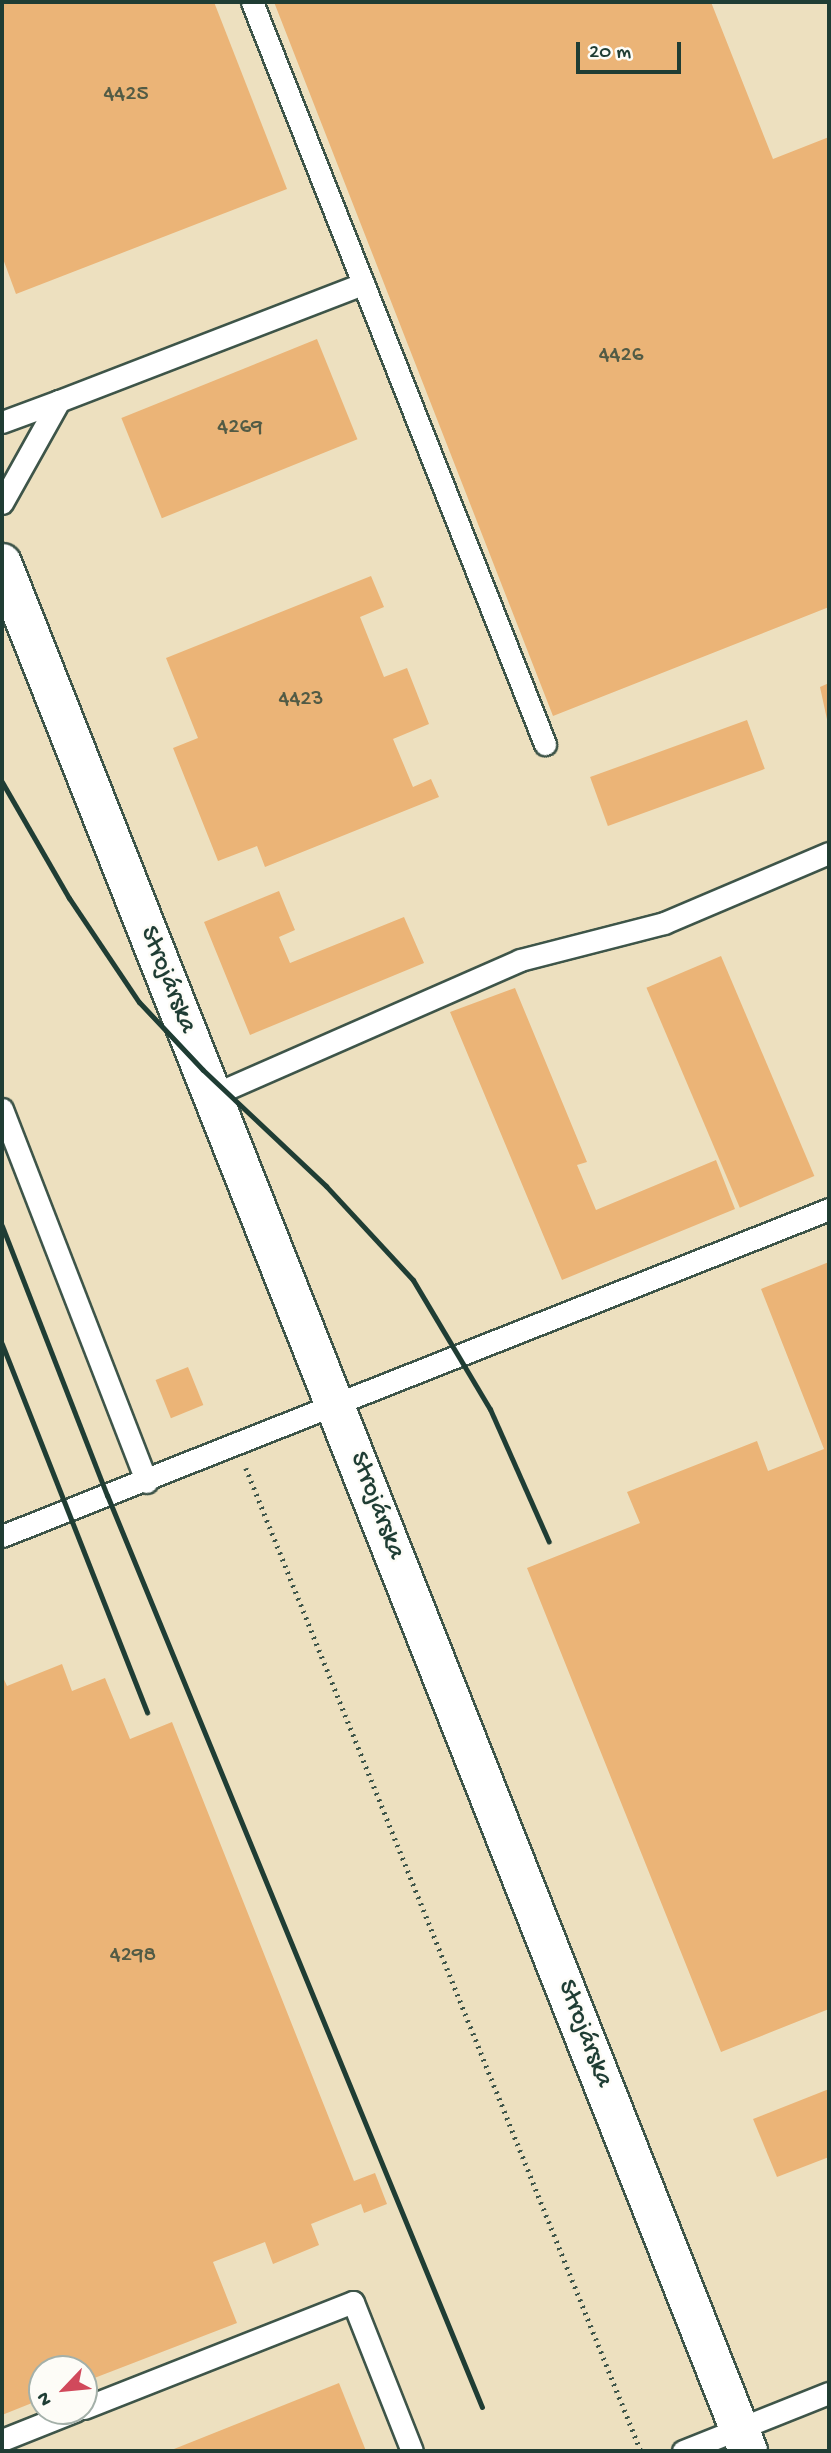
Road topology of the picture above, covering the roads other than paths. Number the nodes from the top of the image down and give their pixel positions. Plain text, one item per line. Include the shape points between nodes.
1 (252, 2) edge
2 (363, 284) junction
3 (59, 401) junction
4 (2, 422) edge
5 (2, 503) edge
6 (2, 563) edge
7 (545, 744) dead end
8 (829, 853) edge
9 (213, 1095) junction
10 (2, 1109) edge
11 (829, 1209) edge
12 (336, 1404) junction
13 (147, 1482) junction
14 (2, 1536) edge
15 (829, 2393) edge
16 (98, 2402) edge
17 (40, 2425) edge
18 (2, 2440) edge
19 (743, 2440) edge
20 (412, 2451) edge
21 (683, 2451) edge

1 - 2 lane
2 - 3 lane
2 - 7 lane
3 - 4 lane
3 - 5 lane
6 - 9 street, Strojárska
8 - 9 lane via 664,923 520,960
9 - 12 street, Strojárska
10 - 13 lane
11 - 12 lane
12 - 13 lane
12 - 19 street, Strojárska
13 - 14 lane
15 - 19 lane
16 - 20 lane via 353,2302
17 - 18 lane
19 - 21 lane

